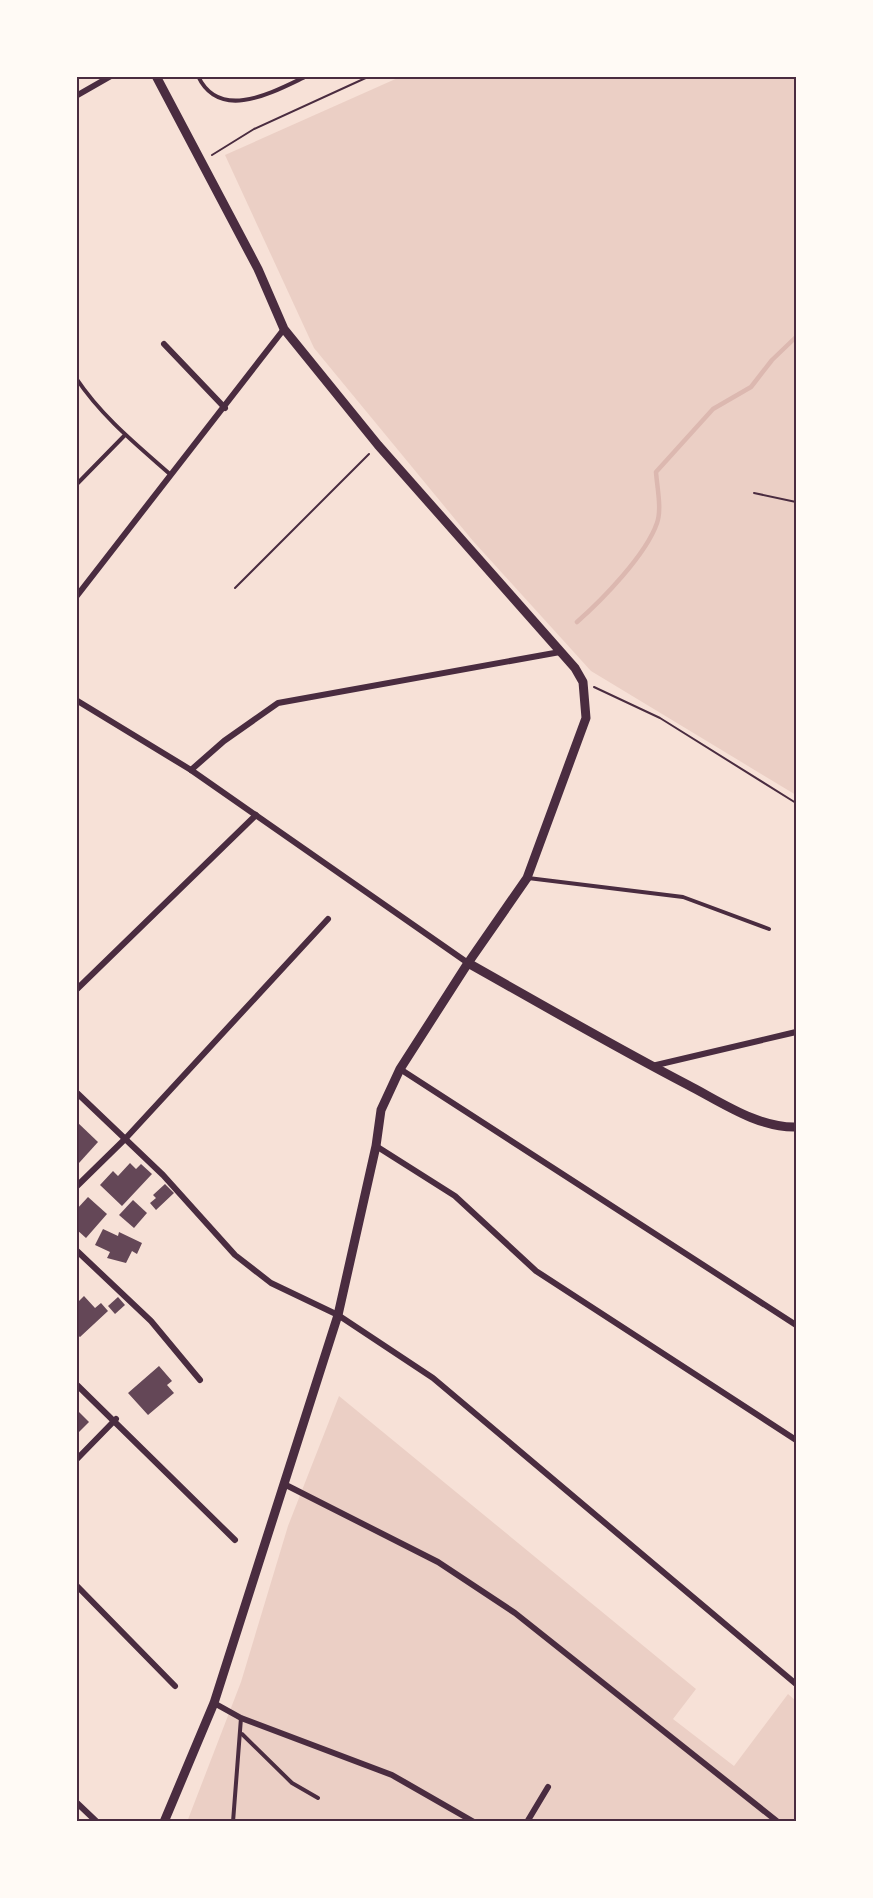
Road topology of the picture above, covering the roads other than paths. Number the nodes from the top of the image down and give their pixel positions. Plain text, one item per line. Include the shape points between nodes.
1 (111, 76) edge
2 (156, 76) edge
3 (198, 76) edge
4 (307, 76) edge
5 (76, 96) edge
6 (284, 329) junction
7 (164, 344) dead end
8 (76, 378) edge
9 (225, 408) junction
10 (125, 435) junction
11 (172, 475) junction
12 (76, 485) edge
13 (76, 597) edge
14 (560, 652) junction
15 (76, 700) edge
16 (191, 770) junction
17 (256, 815) junction
18 (527, 878) junction
19 (328, 919) dead end
20 (769, 929) dead end
21 (468, 963) junction
22 (76, 990) edge
23 (796, 1032) edge
24 (652, 1066) junction
25 (400, 1069) junction
26 (76, 1092) edge
27 (796, 1127) edge
28 (126, 1138) junction
29 (376, 1146) junction
30 (76, 1187) edge
31 (76, 1250) edge
32 (338, 1315) junction
33 (796, 1325) edge
34 (200, 1380) dead end
35 (76, 1384) edge
36 (116, 1419) junction
37 (796, 1440) edge
38 (76, 1460) edge
39 (284, 1484) junction
40 (235, 1540) dead end
41 (76, 1585) edge
42 (796, 1684) edge
43 (175, 1686) dead end
44 (214, 1702) junction
45 (241, 1718) junction
46 (242, 1734) junction
47 (548, 1787) dead end
48 (318, 1798) dead end
49 (76, 1802) edge
50 (97, 1821) edge
51 (164, 1821) edge
52 (233, 1821) edge
53 (474, 1821) edge
54 (527, 1821) edge
55 (778, 1821) edge

1 - 5 street
2 - 6 street via 258,269
3 - 4 lane via 210,92 223,99 244,101 253,101
6 - 9 street
6 - 14 street via 378,445
7 - 9 street
8 - 10 lane
9 - 11 street
10 - 11 lane
10 - 12 lane
11 - 13 street
14 - 16 street via 278,703
14 - 18 street via 583,682 586,717
15 - 16 street
16 - 17 street
17 - 21 street
17 - 22 street
18 - 20 lane via 683,897
18 - 21 street
19 - 28 street
21 - 24 street
21 - 25 street
23 - 24 street
24 - 27 street via 747,1116 777,1128
25 - 29 street via 381,1110
25 - 33 street
26 - 28 street
28 - 30 street
28 - 32 street via 235,1255 271,1283
29 - 32 street
29 - 37 street via 455,1196 537,1271
31 - 34 street via 151,1321
32 - 39 street
32 - 42 street via 433,1378
35 - 36 street
36 - 38 street
36 - 40 street
39 - 44 street
39 - 55 street via 438,1562 515,1613
41 - 43 street
44 - 45 street
44 - 51 street
45 - 46 lane
45 - 53 street via 392,1775
46 - 48 lane via 292,1783
46 - 52 lane
47 - 54 street
49 - 50 street

